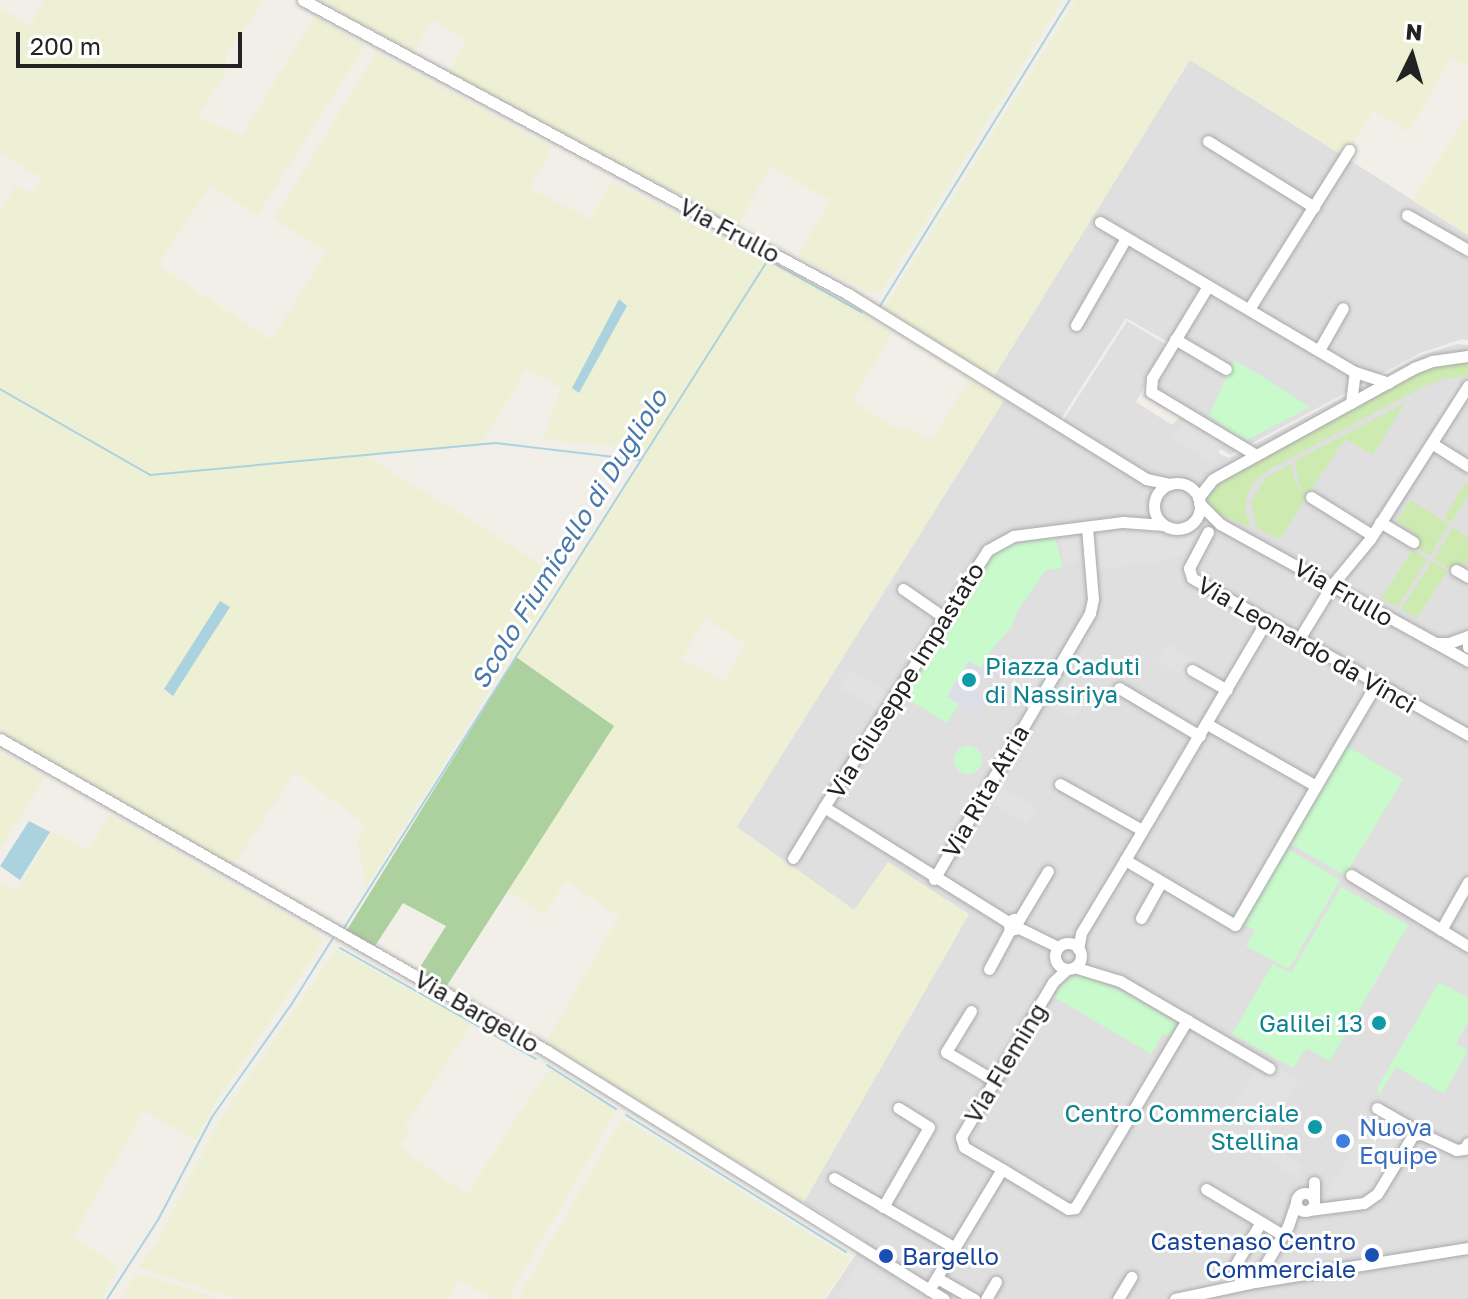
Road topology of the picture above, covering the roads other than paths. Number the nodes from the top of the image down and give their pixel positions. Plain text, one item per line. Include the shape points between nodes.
1 (303, 0) edge
2 (1208, 141) dead end
3 (1349, 150) dead end
4 (1314, 207) junction
5 (1407, 215) dead end
6 (1100, 222) dead end
7 (1126, 238) junction
8 (1468, 250) edge
9 (1208, 286) junction
10 (1343, 308) dead end
11 (1249, 309) junction
12 (1076, 325) dead end
13 (1175, 339) junction
14 (1319, 350) junction
15 (1468, 356) edge
16 (1226, 369) dead end
17 (1358, 376) junction
18 (1388, 383) junction
19 (1468, 386) edge
20 (1368, 394) junction
21 (1351, 403) junction
22 (1433, 444) junction
23 (1256, 455) junction
24 (1468, 466) edge
25 (1146, 479) junction
26 (1213, 479) junction
27 (1170, 484) junction
28 (1184, 484) junction
29 (1311, 497) dead end
30 (1199, 501) junction
31 (1154, 503) junction
32 (1123, 522) junction
33 (1380, 522) junction
34 (1220, 524) junction
35 (1164, 525) junction
36 (1188, 525) junction
37 (1087, 528) junction
38 (1208, 532) dead end
39 (1372, 535) junction
40 (1413, 542) dead end
41 (1456, 570) dead end
42 (1468, 577) edge
43 (1332, 585) junction
44 (903, 589) dead end
45 (945, 618) junction
46 (1267, 620) junction
47 (1299, 639) junction
48 (1467, 640) edge
49 (1434, 643) junction
50 (1456, 655) junction
51 (1468, 661) edge
52 (1192, 670) dead end
53 (1376, 684) junction
54 (1119, 688) dead end
55 (1227, 690) junction
56 (1203, 730) junction
57 (1468, 735) edge
58 (0, 739) edge
59 (1060, 784) dead end
60 (1316, 786) junction
61 (824, 807) junction
62 (1142, 830) junction
63 (793, 858) dead end
64 (1125, 860) junction
65 (1048, 871) dead end
66 (1351, 875) dead end
67 (934, 879) junction
68 (1161, 882) junction
69 (1468, 882) edge
70 (1141, 918) dead end
71 (1014, 925) junction
72 (1441, 930) junction
73 (1081, 933) junction
74 (1468, 946) edge
75 (1079, 952) junction
76 (1061, 955) junction
77 (989, 969) dead end
78 (1095, 972) junction
79 (971, 1011) dead end
80 (1187, 1020) junction
81 (1269, 1068) dead end
82 (995, 1081) junction
83 (899, 1108) dead end
84 (1377, 1108) dead end
85 (1422, 1134) junction
86 (1468, 1143) edge
87 (1002, 1169) junction
88 (834, 1178) dead end
89 (1206, 1189) dead end
90 (883, 1207) junction
91 (1261, 1222) junction
92 (1286, 1230) junction
93 (955, 1248) junction
94 (1468, 1248) edge
95 (1234, 1267) dead end
96 (1131, 1277) dead end
97 (937, 1278) junction
98 (996, 1282) dead end
99 (1255, 1282) junction
100 (934, 1295) edge
101 (974, 1299) edge
102 (986, 1299) edge
103 (1118, 1299) edge
104 (1175, 1299) edge

1 - 25 street, Via Frullo via 838,288
2 - 4 street
3 - 4 street
4 - 11 street
5 - 8 street
6 - 7 street
7 - 9 street
7 - 12 street
9 - 11 street
9 - 13 street
10 - 14 street
11 - 14 street
13 - 16 street
13 - 23 street via 1152,378 1151,392
14 - 17 street
15 - 18 street via 1432,361
17 - 18 street
17 - 20 street
17 - 21 street
18 - 20 street
19 - 22 street
20 - 21 street
21 - 23 street
22 - 24 street
22 - 33 street
23 - 26 street
25 - 27 street, Via Frullo
25 - 31 street
26 - 28 street
26 - 30 street
27 - 28 street
27 - 31 street
28 - 30 street
29 - 39 street
30 - 34 street
30 - 36 street via 1196,518
31 - 32 street, Via Giuseppe Impastato
31 - 35 street
32 - 35 street, Via Giuseppe Impastato
32 - 37 street, Via Giuseppe Impastato
33 - 39 street
33 - 40 street
34 - 36 street
34 - 43 street, Via Frullo
35 - 36 street
37 - 45 street, Via Giuseppe Impastato via 1000,540 988,550
37 - 67 street, Via Rita Atria via 1090,613
38 - 46 street, Via Leonardo da Vinci via 1189,576
39 - 43 street
41 - 42 street
43 - 47 street
43 - 49 street, Via Frullo
44 - 45 street
45 - 61 street, Via Giuseppe Impastato
46 - 47 street, Via Leonardo da Vinci
46 - 55 street
47 - 53 street, Via Leonardo da Vinci
48 - 49 street
48 - 50 street
49 - 50 street, Via Frullo
50 - 51 street, Via Frullo
52 - 55 street
53 - 57 street, Via Leonardo da Vinci
53 - 60 street
54 - 56 street
55 - 56 street
56 - 60 street
56 - 62 street
58 - 100 street, Via Bargello via 544,1049
59 - 62 street
60 - 68 street via 1235,925
61 - 63 street, Via Giuseppe Impastato
61 - 67 street, Via Giuseppe Impastato
62 - 64 street
64 - 68 street
64 - 73 street
65 - 71 street
66 - 72 street
67 - 71 street, Via Giuseppe Impastato
68 - 70 street
69 - 72 street
71 - 76 street, Via Giuseppe Impastato
71 - 77 street
72 - 74 street
73 - 75 street, Via Fleming
73 - 76 street
75 - 76 street
75 - 76 street, Via Fleming
75 - 78 street
76 - 78 street
76 - 82 street, Via Fleming via 1053,982
78 - 80 street
79 - 82 street via 946,1052
80 - 81 street
80 - 87 street via 1075,1208 1068,1209
82 - 87 street, Via Fleming via 961,1141
83 - 90 street via 929,1127
84 - 85 street
85 - 86 street via 1456,1150
85 - 92 street via 1413,1135 1377,1194 1364,1203 1331,1209 1307,1203
87 - 93 street
88 - 90 street
89 - 91 street
90 - 93 street
91 - 92 street
91 - 95 street
92 - 99 street
93 - 97 street
94 - 99 street
96 - 103 street
97 - 100 street
97 - 101 street
98 - 102 street
99 - 104 street

